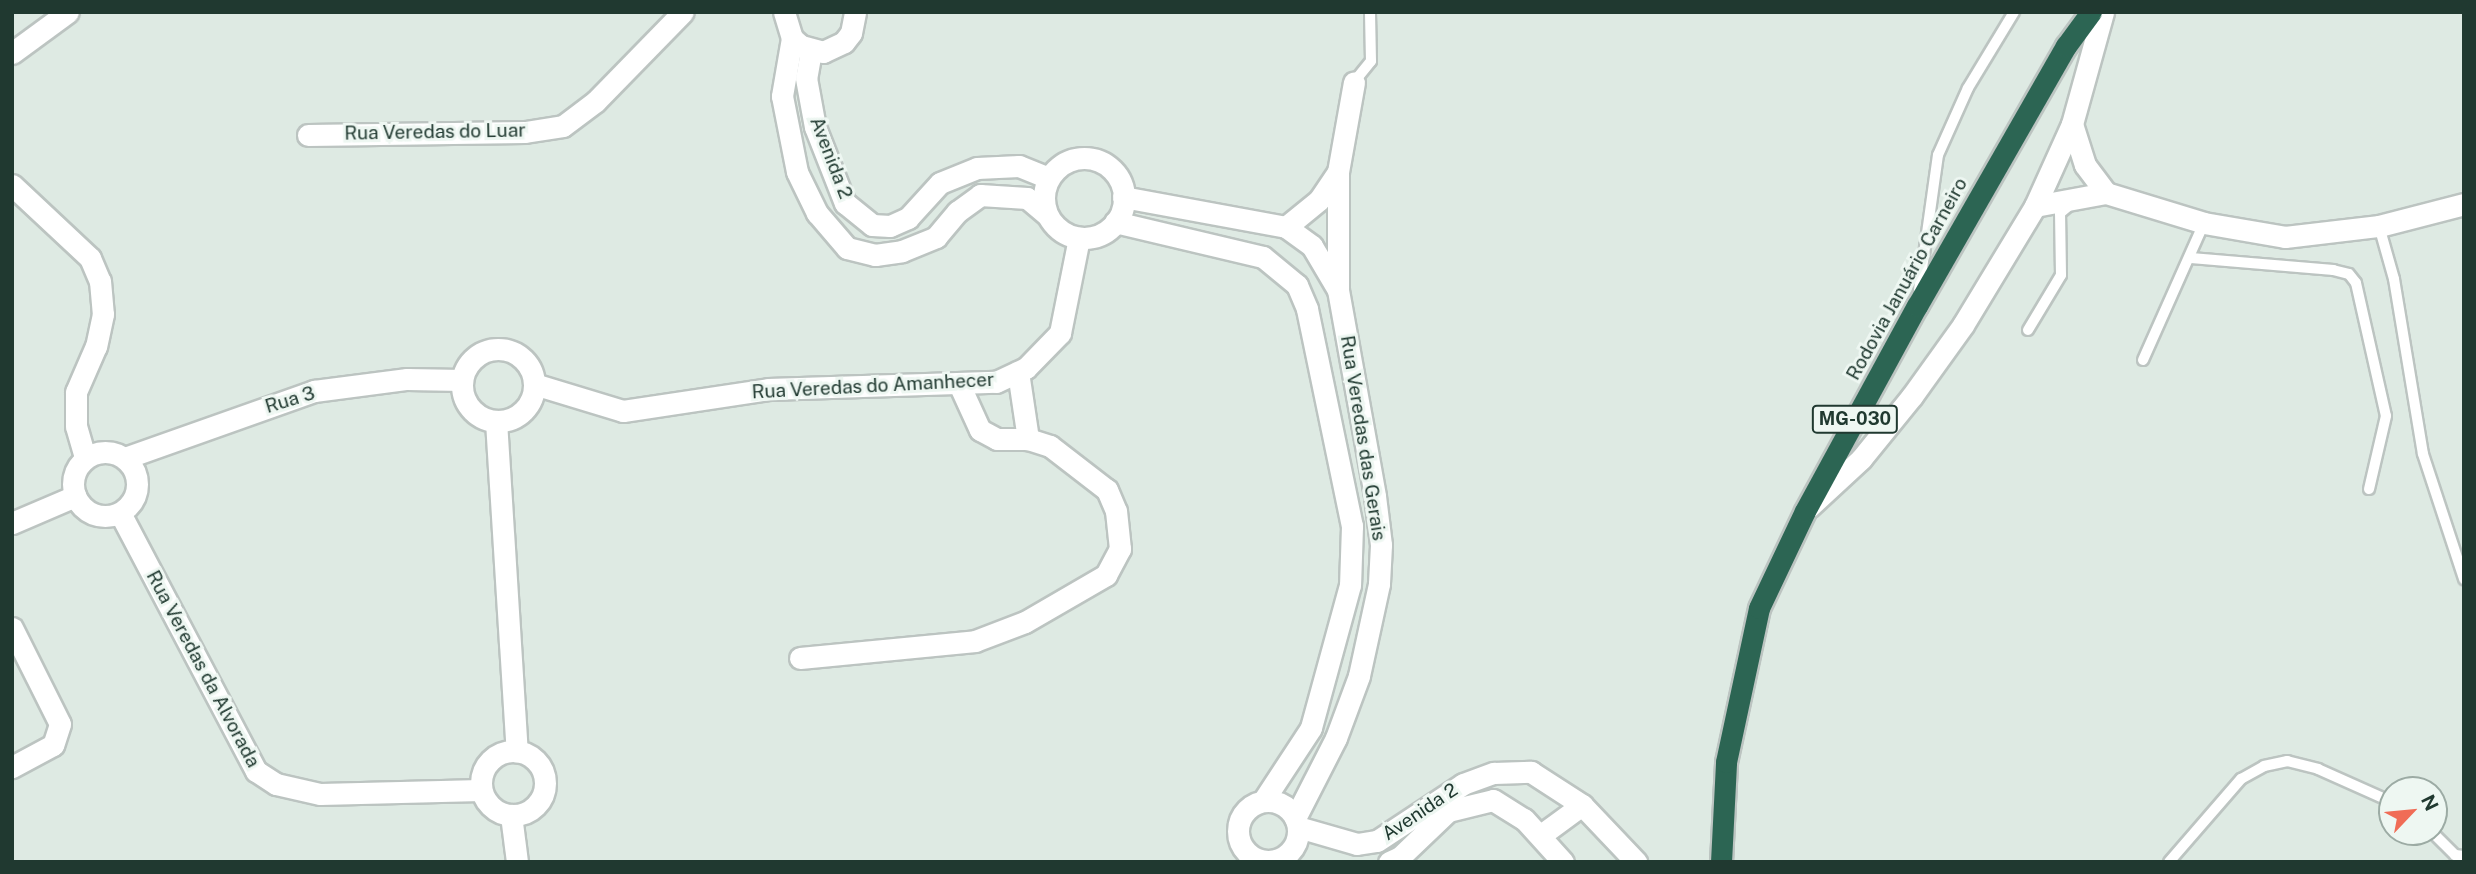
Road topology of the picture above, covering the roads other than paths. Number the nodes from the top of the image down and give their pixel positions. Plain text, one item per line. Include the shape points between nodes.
1 (68, 12) edge
2 (683, 12) edge
3 (855, 12) edge
4 (1370, 12) edge
5 (2014, 12) edge
6 (2091, 12) edge
7 (2103, 12) edge
8 (782, 13) edge
9 (792, 38) junction
10 (811, 51) junction
11 (12, 53) edge
12 (1354, 82) joint
13 (2072, 124) junction
14 (308, 135) dead end
15 (1338, 172) junction
16 (1049, 178) junction
17 (12, 184) edge
18 (2106, 193) junction
19 (2082, 195) junction
20 (1124, 197) junction
21 (2464, 204) edge
22 (2035, 206) junction
23 (1047, 215) junction
24 (1115, 222) junction
25 (2204, 223) junction
26 (2379, 226) junction
27 (1286, 228) junction
28 (1079, 238) junction
29 (2191, 258) junction
30 (1338, 290) junction
31 (1917, 306) junction
32 (2028, 330) dead end
33 (2143, 360) dead end
34 (1018, 372) junction
35 (462, 380) junction
36 (534, 384) junction
37 (960, 384) junction
38 (496, 421) junction
39 (1028, 439) junction
40 (85, 458) junction
41 (125, 458) junction
42 (2369, 489) dead end
43 (75, 496) junction
44 (1805, 511) junction
45 (120, 513) junction
46 (12, 523) edge
47 (2464, 579) edge
48 (12, 628) edge
49 (800, 659) dead end
50 (517, 751) junction
51 (12, 767) edge
52 (481, 790) junction
53 (2378, 796) edge
54 (1263, 801) junction
55 (1582, 805) junction
56 (511, 815) junction
57 (1296, 823) junction
58 (1541, 835) junction
59 (2446, 846) edge
60 (2464, 856) edge
61 (1248, 858) edge
62 (1284, 860) edge
63 (517, 862) edge
64 (1389, 862) edge
65 (1563, 862) edge
66 (1636, 862) edge
67 (1721, 862) edge
68 (2169, 862) edge

1 - 11 street
2 - 14 street, Rua Veredas do Luar via 596,100 563,125 525,132
3 - 10 street via 844,42 823,52
4 - 12 lane via 1371,61
5 - 31 lane via 1968,88 1938,155
6 - 31 highway, Rodovia Januário Carneiro / MG-030 via 2066,47
7 - 13 street
8 - 9 street
9 - 10 street
9 - 23 street, Avenida 2 via 782,96 797,172 817,213 847,248 875,255 902,251 936,237 957,212 980,195 1027,198
10 - 16 street, Avenida 2 via 806,78 815,127 845,202 872,225 890,226 908,218 940,183 977,168 1019,166
12 - 15 street
13 - 18 street via 2085,165
13 - 22 street
15 - 27 street via 1319,200
15 - 30 street
16 - 20 street via 1068,162 1092,159 1114,172
16 - 23 street
17 - 40 street via 90,258 100,281 103,314 96,346 76,392 76,426
18 - 19 street
18 - 25 street
19 - 22 street
19 - 32 lane via 2060,213 2061,275
20 - 24 street
20 - 27 street, Rua Veredas das Gerais
21 - 26 street
22 - 44 street via 1963,325 1912,396 1861,459
23 - 28 street via 1066,234
24 - 28 street via 1093,237
24 - 54 street, Rua Veredas das Gerais via 1263,257 1297,285 1307,309 1352,526 1350,585 1311,728
25 - 26 street via 2286,237
25 - 29 lane
26 - 47 lane via 2394,279 2423,454
27 - 30 street, Rua Veredas das Gerais via 1312,246
28 - 34 street, Rua Veredas do Amanhecer via 1060,333
29 - 33 lane
29 - 42 lane via 2349,274 2361,300 2386,416
30 - 57 street, Rua Veredas das Gerais via 1375,496 1381,545 1379,584 1359,676
31 - 44 highway, Rodovia Januário Carneiro / MG-030
34 - 37 street, Rua Veredas do Amanhecer via 996,382
34 - 39 street
35 - 36 street via 473,359 494,349 517,354 532,372
35 - 38 street via 463,392 475,412
35 - 41 street, Rua 3 via 407,379 314,391
36 - 37 street, Rua Veredas do Amanhecer via 623,411 768,389
36 - 38 street via 527,407 508,420
37 - 39 street via 980,430 997,439
38 - 50 street
39 - 49 street via 1050,446 1107,490 1116,511 1120,549 1106,575 1025,622 975,641
40 - 41 street via 105,451
40 - 43 street via 73,475
41 - 45 street via 137,487
43 - 45 street via 89,512
43 - 46 street
44 - 67 highway, Rodovia Januário Carneiro / MG-030 via 1759,608 1741,677 1726,762
45 - 52 street, Rua Veredas da Alvorada via 256,771 276,784 320,794
48 - 51 street via 60,724 53,745
50 - 52 street via 489,761
50 - 56 street via 536,761 545,781 544,792 531,809
52 - 56 street via 492,807
53 - 68 lane via 2318,769 2287,761 2264,766 2241,779
54 - 57 street via 1282,804
54 - 61 street via 1241,817 1239,837
55 - 57 street, Avenida 2 via 1531,772 1494,773 1463,783 1377,841 1357,844
55 - 58 street
55 - 66 street, Avenida 2
56 - 63 street
57 - 62 street via 1294,846
58 - 64 street, Avenida 2 via 1493,800 1471,802 1448,811
58 - 65 street, Avenida 2
59 - 60 lane
61 - 62 street

